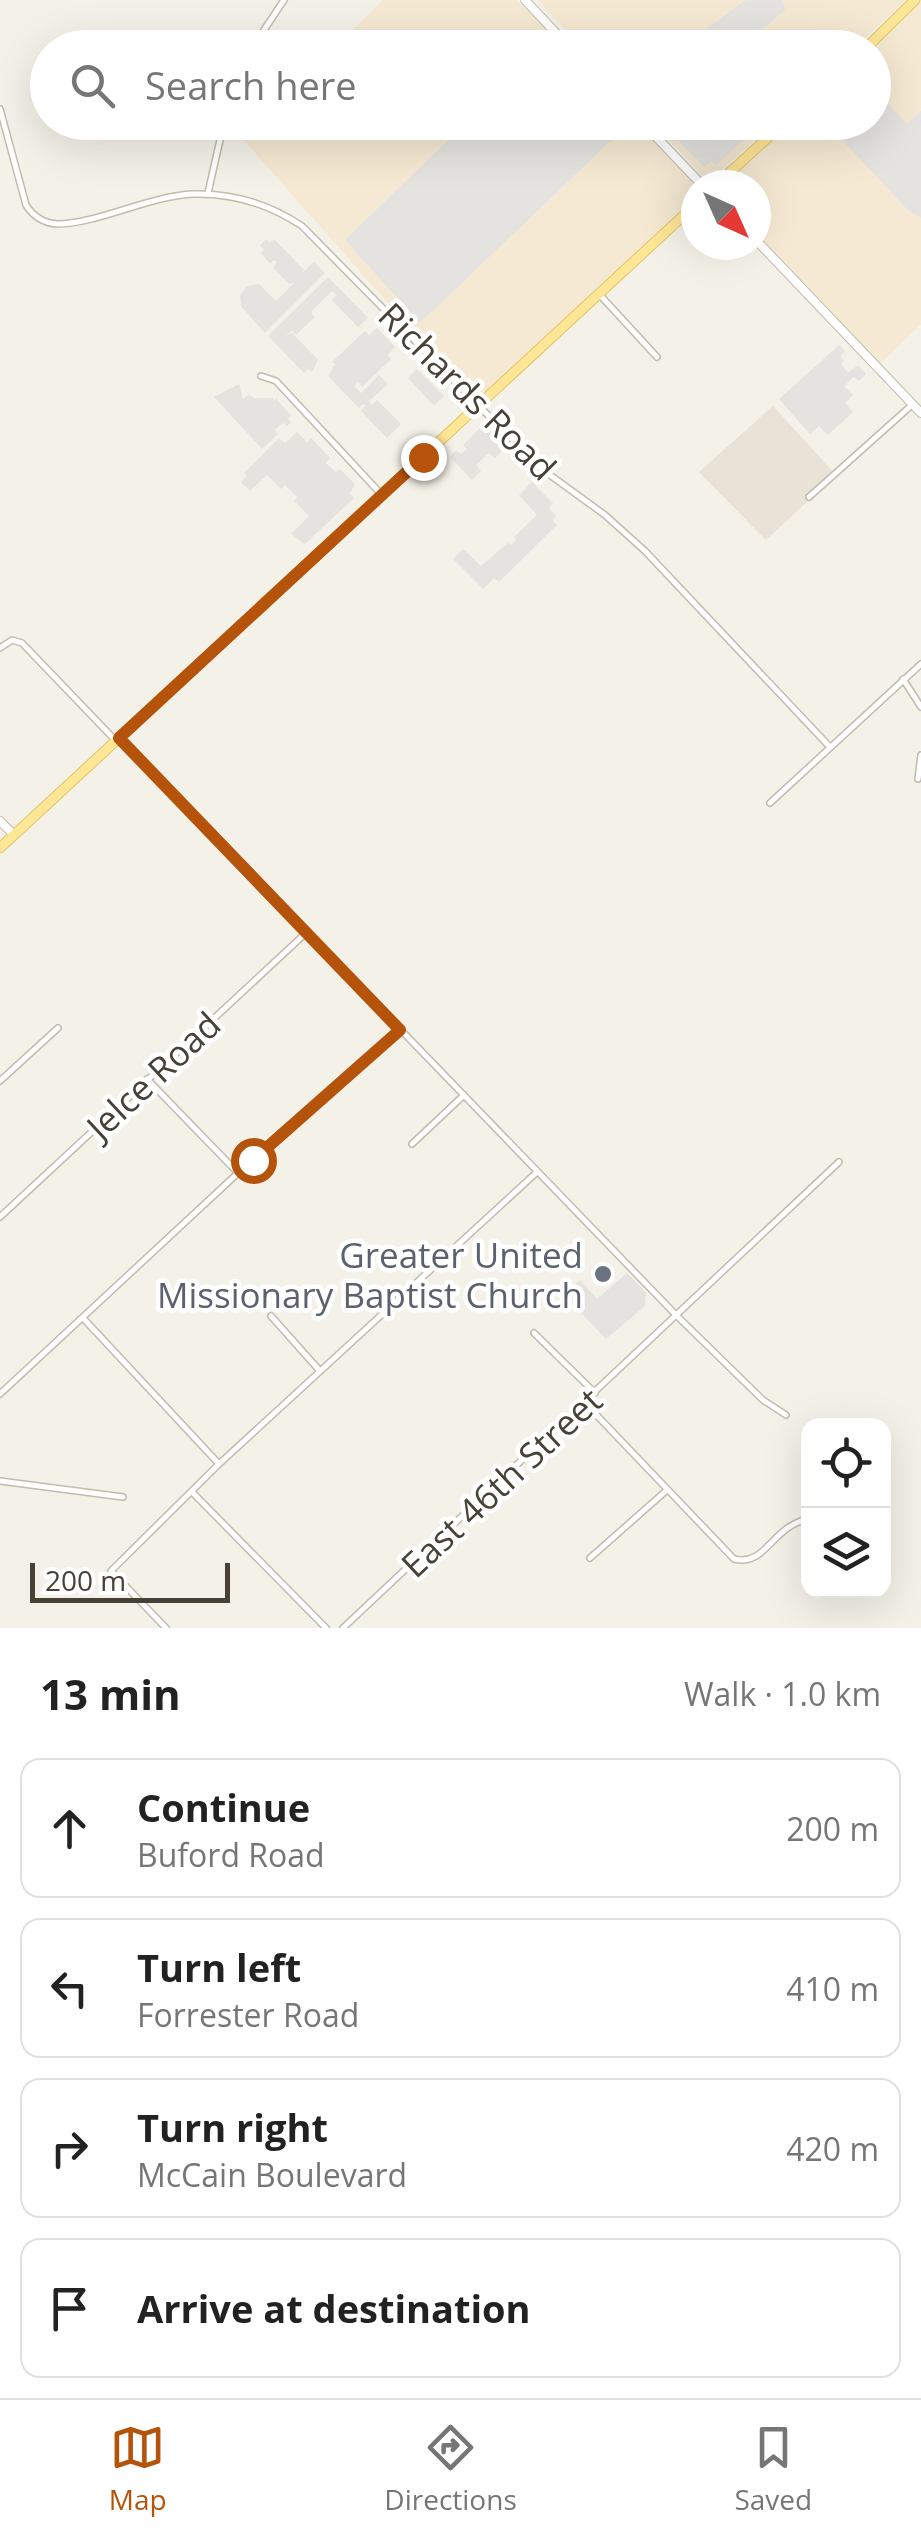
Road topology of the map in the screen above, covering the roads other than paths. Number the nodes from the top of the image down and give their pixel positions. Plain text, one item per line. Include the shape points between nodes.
1 (284, 0) edge
2 (525, 0) edge
3 (912, 0) edge
4 (264, 30) edge
5 (553, 30) edge
6 (884, 30) edge
7 (0, 110) edge
8 (220, 140) edge
9 (659, 140) edge
10 (765, 140) edge
11 (688, 170) edge
12 (732, 170) edge
13 (208, 194) junction
14 (681, 218) edge
15 (771, 256) edge
16 (598, 294) junction
17 (657, 358) dead end
18 (261, 376) dead end
19 (913, 404) junction
20 (478, 406) junction
21 (921, 413) edge
22 (381, 494) junction
23 (809, 498) dead end
24 (0, 648) edge
25 (921, 664) edge
26 (903, 680) junction
27 (921, 707) edge
28 (117, 739) junction
29 (830, 747) junction
30 (921, 756) edge
31 (918, 779) dead end
32 (770, 804) dead end
33 (0, 822) edge
34 (14, 835) junction
35 (0, 848) edge
36 (306, 932) junction
37 (58, 1028) dead end
38 (400, 1030) junction
39 (147, 1079) junction
40 (0, 1082) edge
41 (464, 1095) junction
42 (412, 1144) dead end
43 (839, 1162) dead end
44 (537, 1172) junction
45 (238, 1174) junction
46 (0, 1217) edge
47 (271, 1316) dead end
48 (677, 1316) junction
49 (83, 1318) junction
50 (534, 1333) dead end
51 (320, 1371) junction
52 (596, 1393) junction
53 (0, 1394) edge
54 (585, 1403) junction
55 (786, 1415) dead end
56 (219, 1464) junction
57 (0, 1481) edge
58 (667, 1490) junction
59 (192, 1492) junction
60 (123, 1497) dead end
61 (801, 1521) edge
62 (590, 1558) dead end
63 (166, 1628) edge
64 (326, 1628) edge
65 (344, 1628) edge

1 - 4 street
2 - 5 street
3 - 6 main road
7 - 13 street, Richards Road via 26,205 38,218 69,222 166,197
8 - 13 street
9 - 11 street
10 - 12 main road
13 - 20 street, Richards Road via 256,202 302,226
14 - 16 main road
15 - 19 street
16 - 17 street
16 - 20 main road
18 - 22 street via 276,381
19 - 21 street
19 - 23 street
20 - 22 main road
20 - 29 street, Richards Road via 538,467 627,533
22 - 28 main road
24 - 28 street via 8,641 22,644
25 - 26 street
26 - 27 street
26 - 29 street
28 - 34 main road
28 - 36 street
29 - 32 street
30 - 31 street
33 - 34 street
34 - 35 main road
36 - 38 street
36 - 39 street, Jelce Road
37 - 40 street
38 - 41 street
38 - 45 street
39 - 45 street
39 - 46 street, Jelce Road
41 - 42 street
41 - 44 street
43 - 48 street
44 - 48 street
44 - 51 street
45 - 49 street
47 - 51 street
48 - 52 street, East 46th Street
48 - 55 street
49 - 53 street
49 - 56 street
50 - 52 street
51 - 56 street
52 - 54 street, East 46th Street
54 - 58 street
54 - 65 street, East 46th Street
56 - 59 street
57 - 60 street
58 - 61 street via 740,1561 755,1558
58 - 62 street
59 - 63 street via 111,1570
59 - 64 street

